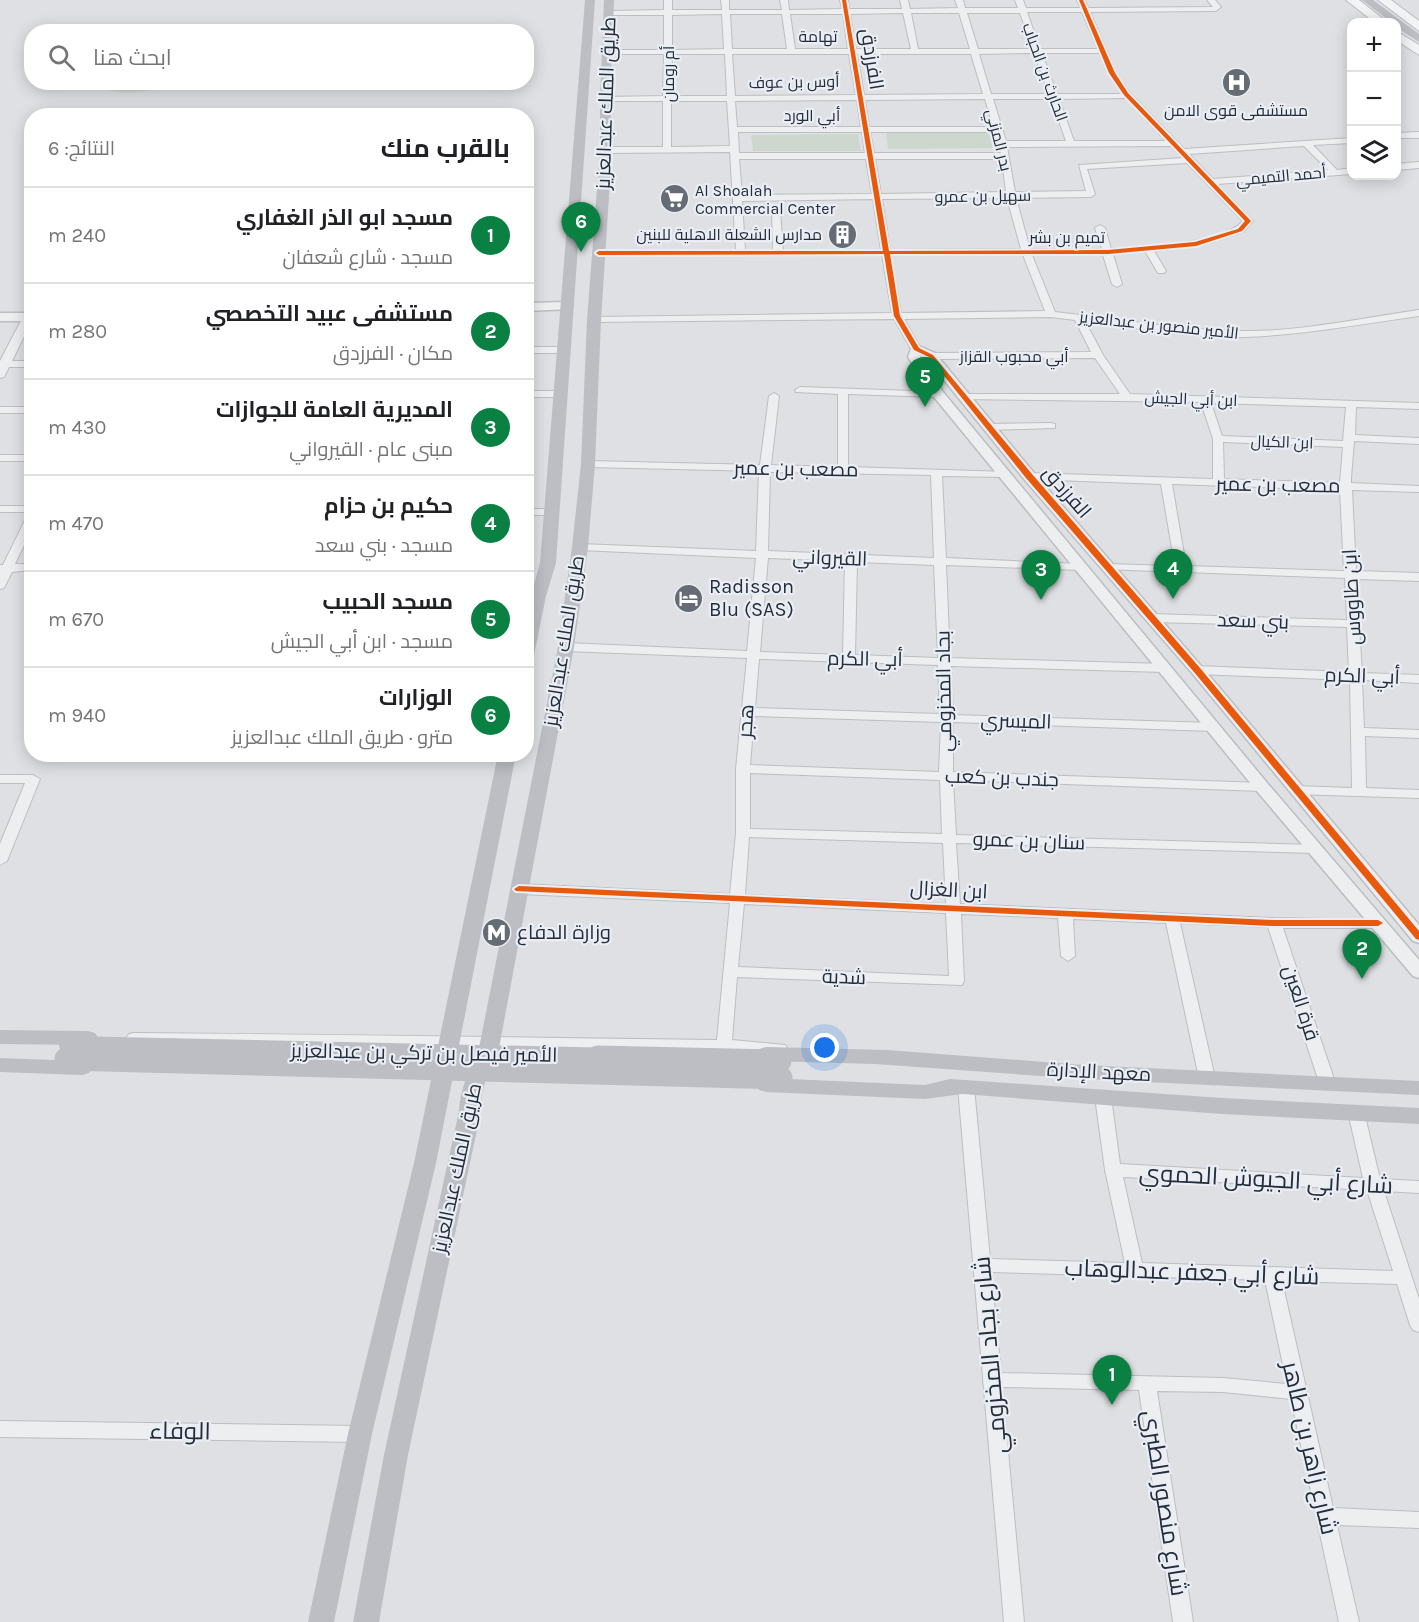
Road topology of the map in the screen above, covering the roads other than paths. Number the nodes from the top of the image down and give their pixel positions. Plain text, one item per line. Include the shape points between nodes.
1 (590, 0) edge
2 (668, 0) edge
3 (725, 0) edge
4 (784, 0) edge
5 (844, 0) edge
6 (904, 0) edge
7 (959, 0) edge
8 (1019, 0) edge
9 (1081, 0) edge
10 (1141, 0) edge
11 (1211, 0) edge
12 (1352, 0) edge
13 (1367, 0) edge
14 (1384, 0) edge
15 (609, 6) edge
16 (846, 11) junction
17 (906, 11) junction
18 (963, 11) junction
19 (1023, 11) junction
20 (1086, 11) junction
21 (1146, 11) junction
22 (668, 12) junction
23 (726, 12) junction
24 (785, 12) junction
25 (1376, 18) edge
26 (1418, 24) edge
27 (1401, 38) edge
28 (1419, 39) edge
29 (729, 51) junction
30 (791, 51) junction
31 (853, 51) junction
32 (915, 51) junction
33 (975, 51) junction
34 (1037, 51) junction
35 (1101, 51) junction
36 (1419, 51) edge
37 (608, 52) junction
38 (668, 52) junction
39 (1053, 96) junction
40 (1127, 96) junction
41 (860, 97) junction
42 (988, 97) junction
43 (668, 98) junction
44 (733, 98) junction
45 (605, 99) junction
46 (998, 129) junction
47 (734, 130) junction
48 (866, 130) junction
49 (1419, 135) edge
50 (1401, 136) edge
51 (1347, 140) edge
52 (1173, 143) junction
53 (1306, 143) junction
54 (1002, 144) junction
55 (1071, 144) junction
56 (668, 149) junction
57 (606, 150) junction
58 (735, 152) junction
59 (1183, 152) junction
60 (870, 156) junction
61 (1006, 156) junction
62 (1191, 160) junction
63 (1419, 165) edge
64 (1401, 167) edge
65 (1347, 171) edge
66 (1335, 172) junction
67 (1210, 182) junction
68 (1011, 195) junction
69 (877, 197) junction
70 (738, 198) junction
71 (776, 210) dead end
72 (1100, 228) dead end
73 (1149, 250) junction
74 (741, 252) junction
75 (778, 252) junction
76 (1026, 252) junction
77 (1108, 252) junction
78 (599, 253) junction
79 (888, 253) junction
80 (1161, 271) dead end
81 (1117, 284) dead end
82 (534, 308) edge
83 (0, 309) edge
84 (567, 311) junction
85 (24, 313) edge
86 (1051, 314) junction
87 (1419, 314) edge
88 (24, 315) edge
89 (534, 315) edge
90 (897, 316) junction
91 (0, 317) edge
92 (1078, 317) junction
93 (594, 320) junction
94 (24, 325) edge
95 (916, 349) junction
96 (534, 350) edge
97 (564, 350) junction
98 (1098, 355) junction
99 (930, 356) junction
100 (3, 364) edge
101 (24, 364) edge
102 (0, 375) edge
103 (800, 390) dead end
104 (843, 392) junction
105 (534, 394) edge
106 (561, 394) junction
107 (938, 394) junction
108 (774, 396) dead end
109 (962, 396) junction
110 (1127, 397) junction
111 (1205, 399) junction
112 (1351, 403) junction
113 (1419, 406) edge
114 (0, 410) edge
115 (24, 410) edge
116 (1051, 426) dead end
117 (988, 427) junction
118 (1218, 439) junction
119 (1349, 441) junction
120 (1419, 441) edge
121 (0, 458) edge
122 (24, 458) edge
123 (588, 464) junction
124 (765, 468) junction
125 (843, 469) junction
126 (936, 474) junction
127 (1005, 474) junction
128 (1029, 476) junction
129 (1166, 482) junction
130 (1220, 484) junction
131 (1346, 487) junction
132 (1419, 489) edge
133 (0, 509) edge
134 (24, 509) edge
135 (534, 512) edge
136 (552, 512) junction
137 (24, 530) edge
138 (579, 546) junction
139 (762, 556) junction
140 (851, 559) junction
141 (941, 562) junction
142 (24, 567) edge
143 (1080, 567) junction
144 (1107, 567) junction
145 (1180, 568) junction
146 (3, 569) edge
147 (1351, 575) junction
148 (1419, 578) edge
149 (0, 585) edge
150 (534, 616) edge
151 (1152, 618) junction
152 (1354, 624) junction
153 (566, 647) junction
154 (752, 656) junction
155 (849, 659) junction
156 (943, 661) junction
157 (1164, 668) junction
158 (1197, 670) junction
159 (1356, 676) junction
160 (1419, 679) edge
161 (747, 712) junction
162 (946, 718) junction
163 (1213, 727) junction
164 (1359, 732) junction
165 (1419, 734) edge
166 (505, 762) edge
167 (743, 769) junction
168 (946, 776) junction
169 (0, 779) edge
170 (1262, 787) junction
171 (1294, 790) junction
172 (1359, 791) junction
173 (1419, 794) edge
174 (743, 833) junction
175 (949, 839) junction
176 (3, 844) edge
177 (1315, 849) junction
178 (0, 861) edge
179 (519, 889) junction
180 (737, 898) junction
181 (953, 908) junction
182 (1065, 914) junction
183 (1172, 918) junction
184 (1274, 923) junction
185 (1378, 923) junction
186 (1419, 937) edge
187 (1068, 956) dead end
188 (730, 972) junction
189 (1419, 972) edge
190 (957, 981) joint
191 (0, 1037) edge
192 (95, 1038) junction
193 (450, 1042) junction
194 (0, 1044) edge
195 (380, 1044) junction
196 (490, 1045) junction
197 (724, 1046) junction
198 (544, 1048) junction
199 (67, 1052) junction
200 (887, 1057) junction
201 (0, 1063) edge
202 (780, 1070) junction
203 (546, 1074) junction
204 (442, 1076) junction
205 (360, 1077) junction
206 (1207, 1078) junction
207 (475, 1080) junction
208 (1328, 1082) junction
209 (964, 1087) junction
210 (1419, 1088) edge
211 (1103, 1097) junction
212 (1356, 1112) junction
213 (1419, 1116) edge
214 (1113, 1170) junction
215 (1373, 1184) junction
216 (1419, 1187) edge
217 (982, 1265) junction
218 (1135, 1270) junction
219 (1272, 1274) junction
220 (1402, 1278) junction
221 (1419, 1325) edge
222 (992, 1380) junction
223 (1147, 1383) junction
224 (1298, 1392) junction
225 (0, 1429) edge
226 (360, 1434) junction
227 (1326, 1516) junction
228 (1419, 1520) edge
229 (366, 1621) edge
230 (321, 1622) edge
231 (1014, 1622) edge
232 (1184, 1622) edge
233 (1349, 1622) edge

1 - 84 main road, طريق الملك عبدالعزيز
2 - 22 street, أم رومان
3 - 23 street
4 - 24 street
5 - 16 street, الفرزدق
6 - 17 street
7 - 18 street, بدر المزني
8 - 19 street, الحارث بن الحباب
9 - 20 street, تميم بن بشر
10 - 21 street
11 - 21 street via 1216,9
12 - 25 main road
13 - 28 main road
14 - 26 main road
15 - 22 street
15 - 37 main road, طريق الملك عبدالعزيز
16 - 17 street
16 - 24 street
16 - 31 street, الفرزدق
17 - 18 street
17 - 32 street
18 - 19 street
18 - 33 street, بدر المزني
19 - 20 street
19 - 34 street, الحارث بن الحباب
20 - 21 street
20 - 35 street, تميم بن بشر
22 - 23 street
22 - 38 street, أم رومان
23 - 24 street
23 - 29 street
24 - 30 street
27 - 36 main road
29 - 30 street, تهامة
29 - 38 street, تهامة
29 - 44 street
30 - 31 street, تهامة
31 - 32 street, تهامة
31 - 41 street, الفرزدق
32 - 33 street, تهامة
33 - 34 street, تهامة
33 - 42 street, بدر المزني
34 - 35 street, تهامة
34 - 39 street, الحارث بن الحباب
35 - 40 street, تميم بن بشر
37 - 38 street, تهامة
37 - 45 main road, طريق الملك عبدالعزيز
38 - 43 street, أم رومان
39 - 40 street, أوس بن عوف
39 - 42 street, أوس بن عوف
39 - 55 street, الحارث بن الحباب
40 - 52 street, تميم بن بشر
41 - 42 street, أوس بن عوف
41 - 44 street, أوس بن عوف
41 - 48 street, الفرزدق
42 - 46 street, بدر المزني
43 - 44 street, أوس بن عوف
43 - 45 street, أوس بن عوف
43 - 56 street, أم رومان
44 - 47 street
45 - 57 main road, طريق الملك عبدالعزيز
46 - 48 street, أبي الورد
46 - 54 street, بدر المزني
47 - 48 street, أبي الورد
47 - 58 street
48 - 60 street, الفرزدق
49 - 50 street
51 - 53 street
52 - 55 street
52 - 59 street, تميم بن بشر
53 - 59 street
53 - 66 street
54 - 55 street
54 - 61 street, بدر المزني
56 - 57 street
56 - 58 street
57 - 78 main road, طريق الملك عبدالعزيز
58 - 60 street
58 - 70 street
59 - 62 street, تميم بن بشر
60 - 61 street
60 - 69 street, الفرزدق
61 - 68 street, بدر المزني
62 - 67 street, تميم بن بشر
62 - 68 street, سهيل بن عمرو via 1082,167 1091,194
63 - 64 street
65 - 66 street, أحمد التميمي
66 - 67 street, أحمد التميمي
67 - 73 street, تميم بن بشر via 1248,221 1240,230 1196,244
68 - 69 street, سهيل بن عمرو
68 - 76 street, بدر المزني
69 - 70 street, سهيل بن عمرو
69 - 79 street, الفرزدق
70 - 74 street
71 - 75 street
72 - 77 street
73 - 77 street, تميم بن بشر
73 - 80 street
74 - 75 street, تميم بن بشر
74 - 78 street, تميم بن بشر
75 - 79 street, تميم بن بشر
76 - 77 street, تميم بن بشر
76 - 79 street, تميم بن بشر
76 - 86 street, بدر المزني
77 - 81 street
78 - 93 main road, طريق الملك عبدالعزيز
79 - 90 street, الفرزدق
82 - 84 street
83 - 85 street
84 - 89 street
84 - 97 main road, طريق الملك عبدالعزيز
86 - 90 street, الأمير منصور بن عبدالعزيز
86 - 92 street, الأمير منصور بن عبدالعزيز
87 - 92 street, الأمير منصور بن عبدالعزيز via 1243,334
88 - 91 street
90 - 93 street, الأمير منصور بن عبدالعزيز
90 - 95 street, الفرزدق
92 - 98 street
93 - 123 main road, طريق الملك عبدالعزيز
94 - 100 street
95 - 99 street, الفرزدق
95 - 107 street, الفرزدق via 914,357
96 - 97 street
97 - 106 main road, طريق الملك عبدالعزيز
98 - 99 street, أبي محبوب القزاز
98 - 110 street
99 - 109 street, الفرزدق
100 - 101 street
100 - 102 street
103 - 104 street
104 - 107 street
104 - 125 street
105 - 106 street
106 - 136 main road, طريق الملك عبدالعزيز
107 - 127 street, الفرزدق
108 - 124 street, هجر
109 - 110 street, ابن أبي الجيش
109 - 117 street, الفرزدق
110 - 111 street, ابن أبي الجيش
111 - 112 street, ابن أبي الجيش
111 - 118 street
112 - 113 street, ابن أبي الجيش
112 - 119 street, ابن طاووس
114 - 115 street
116 - 117 street
117 - 128 street, الفرزدق
118 - 119 street, ابن الكيال
118 - 130 street
119 - 120 street, ابن الكيال
119 - 131 street, ابن طاووس
121 - 122 street
123 - 124 street, مصعب بن عمير
123 - 138 main road, طريق الملك عبدالعزيز
124 - 125 street, مصعب بن عمير
124 - 139 street, هجر
125 - 126 street, مصعب بن عمير
126 - 127 street, مصعب بن عمير
126 - 141 street, بجاد المخزومي
127 - 143 street, الفرزدق
128 - 129 street, مصعب بن عمير
128 - 144 street, الفرزدق
129 - 130 street, مصعب بن عمير
129 - 145 street
130 - 131 street, مصعب بن عمير
131 - 132 street, مصعب بن عمير
131 - 147 street, ابن طاووس
133 - 134 street
135 - 136 street
136 - 150 main road, طريق الملك عبدالعزيز via 548,563
137 - 146 street
138 - 139 street, القيرواني
138 - 153 main road, طريق الملك عبدالعزيز
139 - 140 street, القيرواني
139 - 154 street, هجر
140 - 141 street, القيرواني
140 - 155 street
141 - 143 street, القيرواني
141 - 156 street, بجاد المخزومي
142 - 146 street
143 - 157 street, الفرزدق
144 - 145 street
144 - 151 street, الفرزدق
145 - 147 street
146 - 149 street
147 - 148 street
147 - 152 street, ابن طاووس
151 - 152 street, بني سعد
151 - 158 street, الفرزدق
152 - 159 street, ابن طاووس
153 - 154 street, أبي الكرم
153 - 179 main road, طريق الملك عبدالعزيز
154 - 155 street, أبي الكرم
154 - 161 street, هجر
155 - 156 street, أبي الكرم
156 - 157 street, أبي الكرم
156 - 162 street, بجاد المخزومي
157 - 163 street, الفرزدق
158 - 159 street, أبي الكرم
158 - 171 street, الفرزدق
159 - 160 street, أبي الكرم
159 - 164 street, ابن طاووس
161 - 162 street, الميسري
161 - 167 street, هجر
162 - 163 street, الميسري
162 - 168 street, بجاد المخزومي
163 - 170 street, الفرزدق
164 - 165 street
164 - 172 street, ابن طاووس
166 - 193 main road, طريق الملك عبدالعزيز
167 - 168 street, جندب بن كعب
167 - 174 street, هجر
168 - 170 street, جندب بن كعب
168 - 175 street, بجاد المخزومي
169 - 176 street via 33,779
170 - 177 street, الفرزدق
171 - 172 street
171 - 186 street, الفرزدق
172 - 173 street
174 - 175 street, سنان بن عمرو
174 - 180 street, هجر
175 - 177 street, سنان بن عمرو
175 - 181 street, بجاد المخزومي
176 - 178 street
177 - 185 street, الفرزدق
179 - 180 street, ابن الغزال
179 - 196 main road, طريق الملك عبدالعزيز
180 - 181 street, ابن الغزال
180 - 188 street, هجر
181 - 182 street, ابن الغزال
181 - 190 street, بجاد المخزومي
182 - 183 street, ابن الغزال
182 - 187 street
183 - 184 street, ابن الغزال
183 - 206 street
184 - 185 street, ابن الغزال
184 - 208 street, قرة العين
185 - 189 street, الفرزدق
188 - 190 street, شدية
188 - 197 street, هجر
191 - 192 main road
192 - 193 street
192 - 195 main road
193 - 195 main road
193 - 196 main road
193 - 204 main road, طريق الملك عبدالعزيز
194 - 199 main road
195 - 205 main road via 380,1062 369,1075
196 - 197 street
196 - 198 main road
196 - 207 main road, طريق الملك عبدالعزيز
197 - 200 street
198 - 200 main road
198 - 203 main road
199 - 201 main road
199 - 202 main road, bridge
200 - 202 main road, معهد الإدارة
200 - 206 main road, معهد الإدارة
201 - 205 main road
202 - 209 main road, معهد الإدارة
203 - 207 main road
203 - 209 main road via 925,1092
204 - 205 main road
204 - 207 main road
204 - 226 main road, طريق الملك عبدالعزيز
206 - 208 main road, معهد الإدارة
207 - 229 main road, طريق الملك عبدالعزيز via 396,1455
208 - 210 main road, معهد الإدارة
209 - 211 main road, معهد الإدارة
209 - 217 street, شارع بجاد المخزومي
211 - 212 main road, معهد الإدارة
211 - 214 street
212 - 213 main road, معهد الإدارة
212 - 215 street
214 - 215 street, شارع أبي الجيوش الحموي
214 - 218 street
215 - 216 street, شارع أبي الجيوش الحموي
215 - 220 street
217 - 218 street, شارع أبي جعفر عبدالوهاب
217 - 222 street, شارع بجاد المخزومي
218 - 219 street, شارع أبي جعفر عبدالوهاب
219 - 220 street, شارع أبي جعفر عبدالوهاب
219 - 224 street, شارع زاهر بن طاهر
220 - 221 street
222 - 223 street
222 - 231 street, شارع بجاد المخزومي
223 - 224 street
223 - 232 street, شارع منصور الطبري
224 - 227 street, شارع زاهر بن طاهر
225 - 226 street, الوفاء
226 - 230 main road, طريق الملك عبدالعزيز
227 - 228 street
227 - 233 street, شارع زاهر بن طاهر

